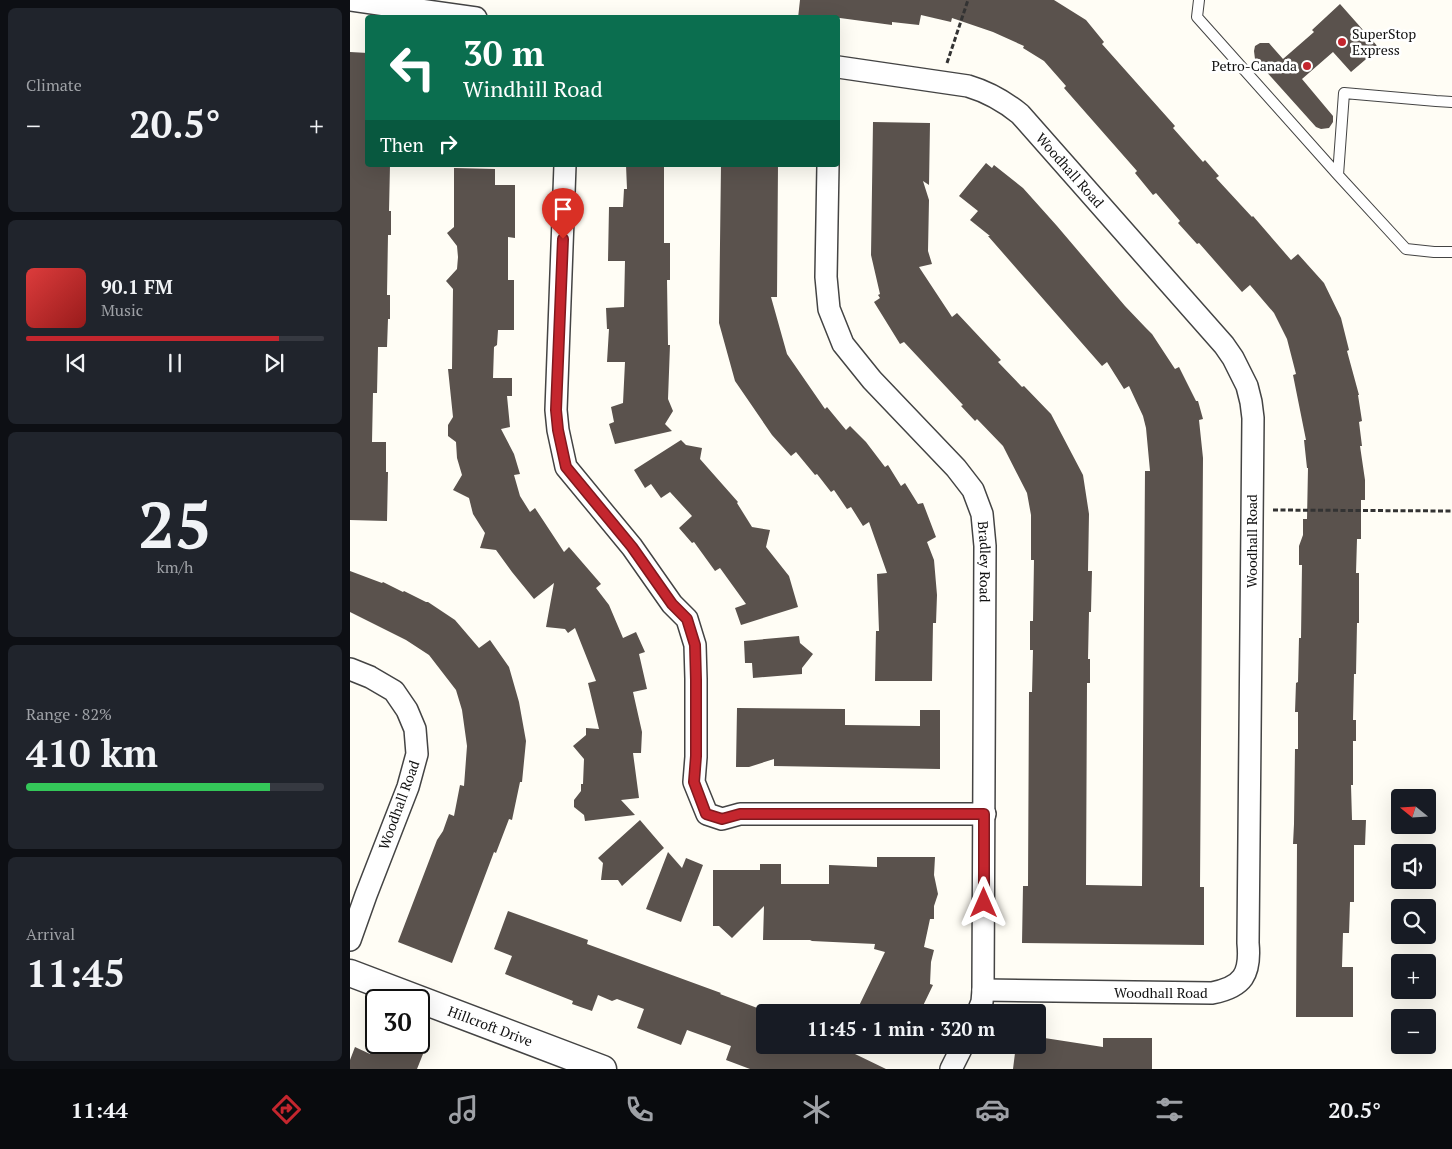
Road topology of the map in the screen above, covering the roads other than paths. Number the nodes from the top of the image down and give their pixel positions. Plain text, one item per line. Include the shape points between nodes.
1 (350, 0) edge
2 (1199, 0) edge
3 (455, 15) edge
4 (840, 67) edge
5 (1452, 102) edge
6 (565, 167) edge
7 (828, 167) edge
8 (1338, 175) junction
9 (1452, 252) edge
10 (350, 669) edge
11 (984, 814) junction
12 (350, 940) edge
13 (350, 973) edge
14 (984, 990) junction
15 (981, 1004) edge
16 (958, 1054) edge
17 (595, 1068) edge
18 (951, 1069) edge

1 - 3 street
2 - 8 lane via 1197,16
4 - 14 street, Woodhall Road via 968,86 995,97 1020,114 1224,345 1247,386 1251,402 1250,958 1246,973 1227,990 1212,993
5 - 8 lane via 1344,93
6 - 11 street via 556,410 564,458 566,467 687,619 695,645 694,782 706,814 722,819 740,814
7 - 11 street, Bradley Road via 826,277 829,309 843,344 872,380 956,468 973,490 982,514 986,546
8 - 9 lane via 1406,249
10 - 12 street, Woodhall Road via 394,691 415,729 417,754 408,787
11 - 14 street, Bradley Road
13 - 17 street, Hillcroft Drive
14 - 15 street, Bradley Road
16 - 18 street

